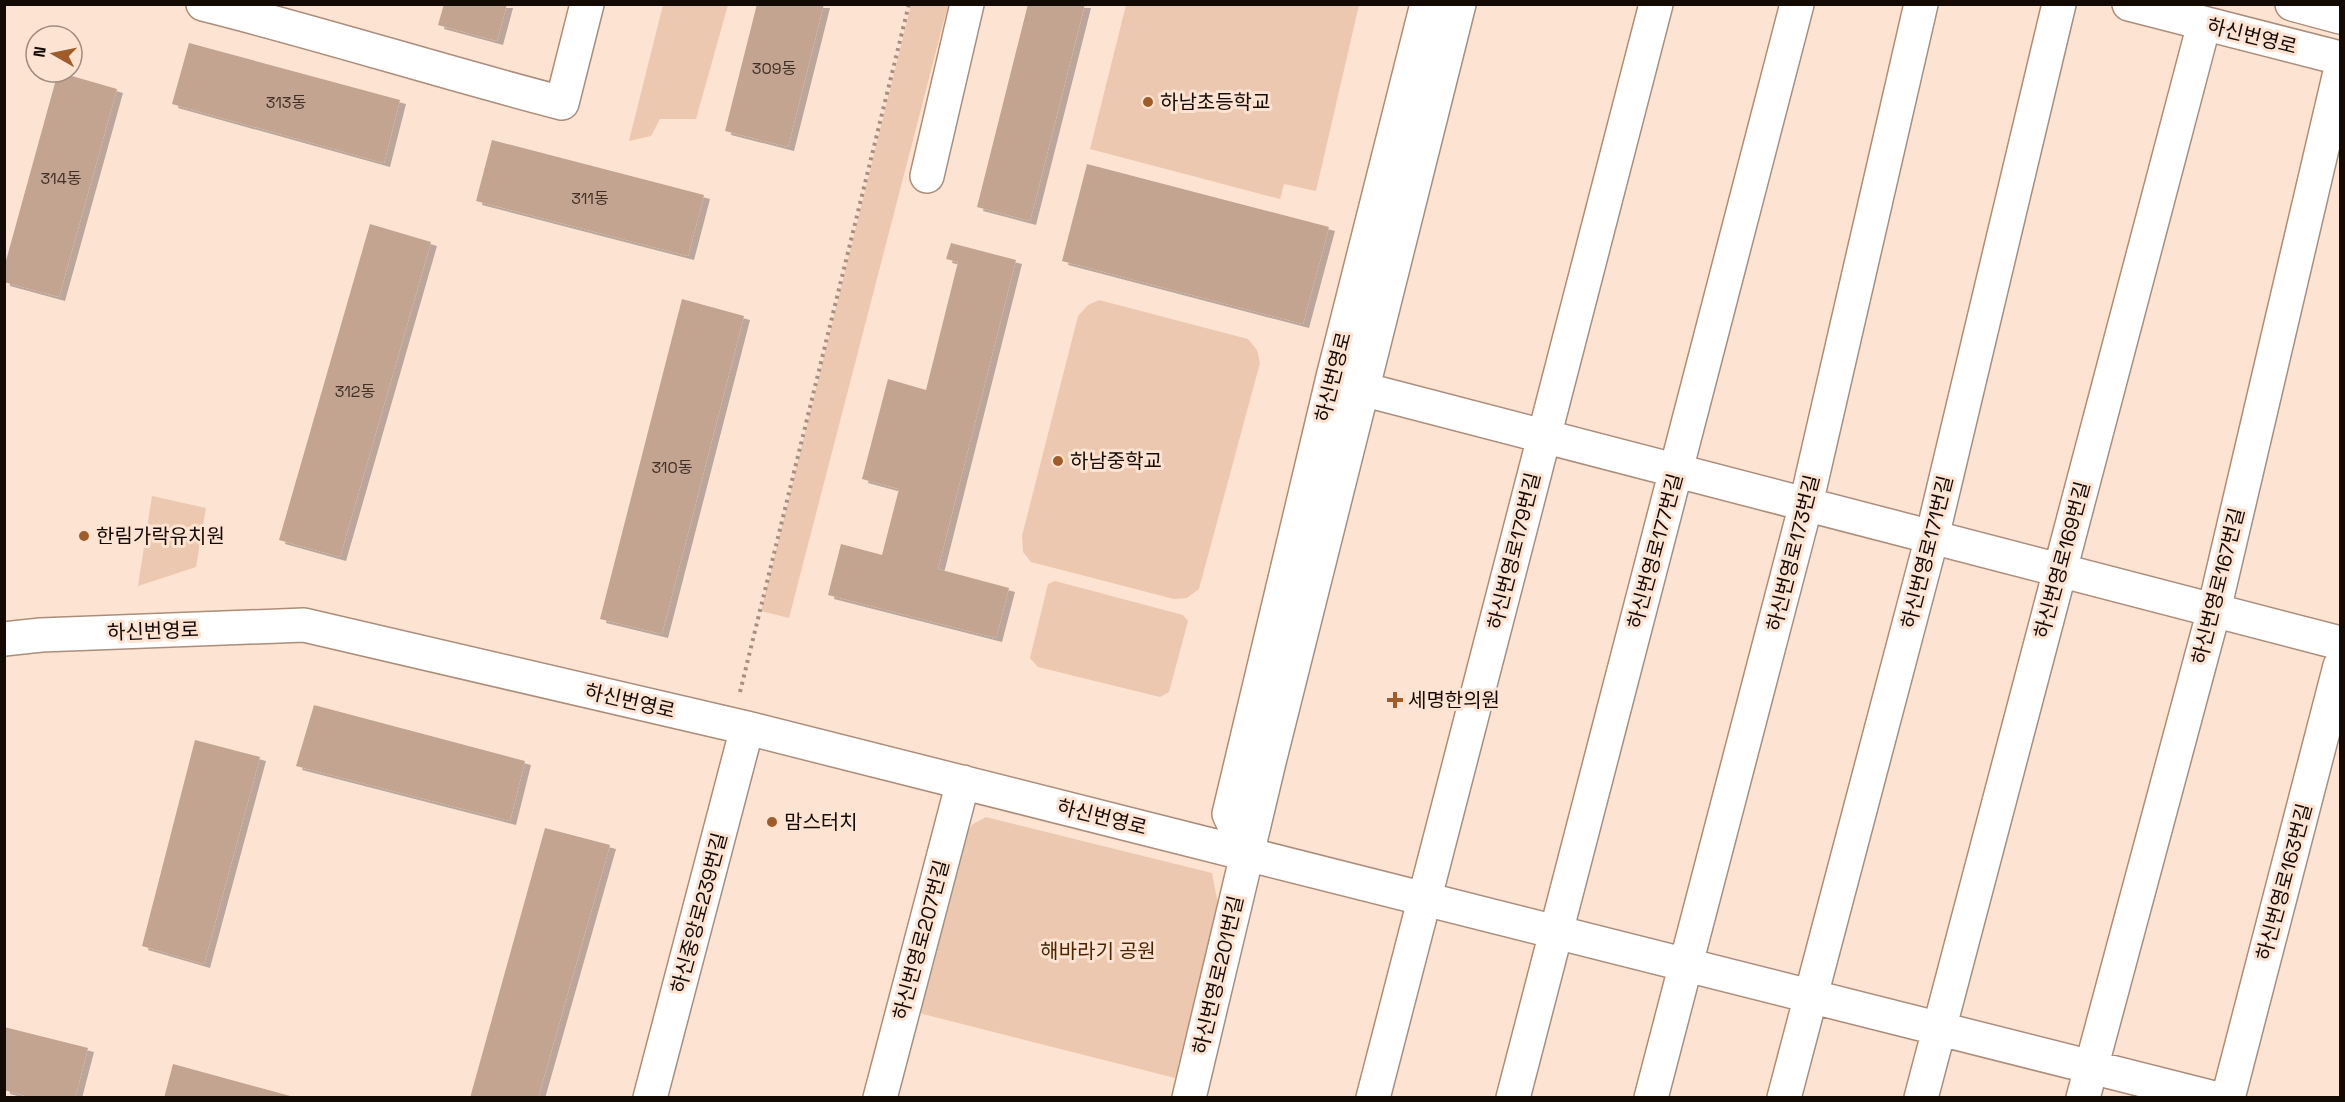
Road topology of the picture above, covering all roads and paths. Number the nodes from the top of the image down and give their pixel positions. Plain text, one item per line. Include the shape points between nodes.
1 (203, 4) edge
2 (587, 4) edge
3 (909, 4) edge
4 (967, 4) edge
5 (1427, 4) edge
6 (1459, 4) edge
7 (1656, 4) edge
8 (1797, 4) edge
9 (1922, 4) edge
10 (2059, 4) edge
11 (2129, 4) edge
12 (2292, 4) edge
13 (2340, 17) edge
14 (2204, 24) junction
15 (2340, 58) edge
16 (2340, 72) edge
17 (927, 176) dead end
18 (1362, 389) junction
19 (1544, 436) junction
20 (1676, 470) junction
21 (1806, 504) junction
22 (1932, 537) junction
23 (2060, 570) junction
24 (2214, 610) junction
25 (4, 639) edge
26 (2340, 643) edge
27 (2340, 666) edge
28 (739, 696) dead end
29 (747, 728) junction
30 (963, 782) junction
31 (1247, 853) junction
32 (1425, 898) junction
33 (1556, 931) junction
34 (1686, 964) junction
35 (1811, 996) junction
36 (1940, 1028) junction
37 (2091, 1067) junction
38 (650, 1098) edge
39 (880, 1098) edge
40 (1189, 1098) edge
41 (1373, 1098) edge
42 (1513, 1098) edge
43 (1651, 1098) edge
44 (1784, 1098) edge
45 (1921, 1098) edge
46 (2083, 1098) edge
47 (2214, 1098) edge
48 (2228, 1098) edge

1 - 2 street via 562,103
3 - 28 path
4 - 17 street
5 - 31 street, 하신번영로 via 1229,814
6 - 18 street, 하신번영로
7 - 19 street, 하신번영로179번길
8 - 20 street, 하신번영로177번길
9 - 21 street, 하신번영로173번길
10 - 22 street, 하신번영로171번길
11 - 14 street, 하신번영로
12 - 13 street, 하신번영로
14 - 15 street, 하신번영로
14 - 23 street, 하신번영로169번길
16 - 24 street, 하신번영로167번길
18 - 19 street
18 - 31 street, 하신번영로
19 - 20 street
19 - 32 street, 하신번영로179번길
20 - 21 street
20 - 33 street, 하신번영로177번길
21 - 22 street
21 - 34 street, 하신번영로173번길
22 - 23 street
22 - 35 street, 하신번영로171번길
23 - 24 street
23 - 36 street, 하신번영로169번길
24 - 26 street
24 - 37 street, 하신번영로167번길
25 - 29 street, 하신번영로 via 304,625
27 - 48 street, 하신번영로163번길
29 - 30 street, 하신번영로
29 - 38 street, 하신중앙로239번길
30 - 31 street, 하신번영로
30 - 39 street, 하신번영로207번길
31 - 32 street
31 - 40 street, 하신번영로201번길
32 - 33 street
32 - 41 street, 하신번영로179번길
33 - 34 street
33 - 42 street, 하신번영로177번길
34 - 35 street
34 - 43 street, 하신번영로173번길
35 - 36 street
35 - 44 street, 하신번영로171번길
36 - 37 street
36 - 45 street, 하신번영로169번길
37 - 46 street, 하신번영로167번길
37 - 47 street

